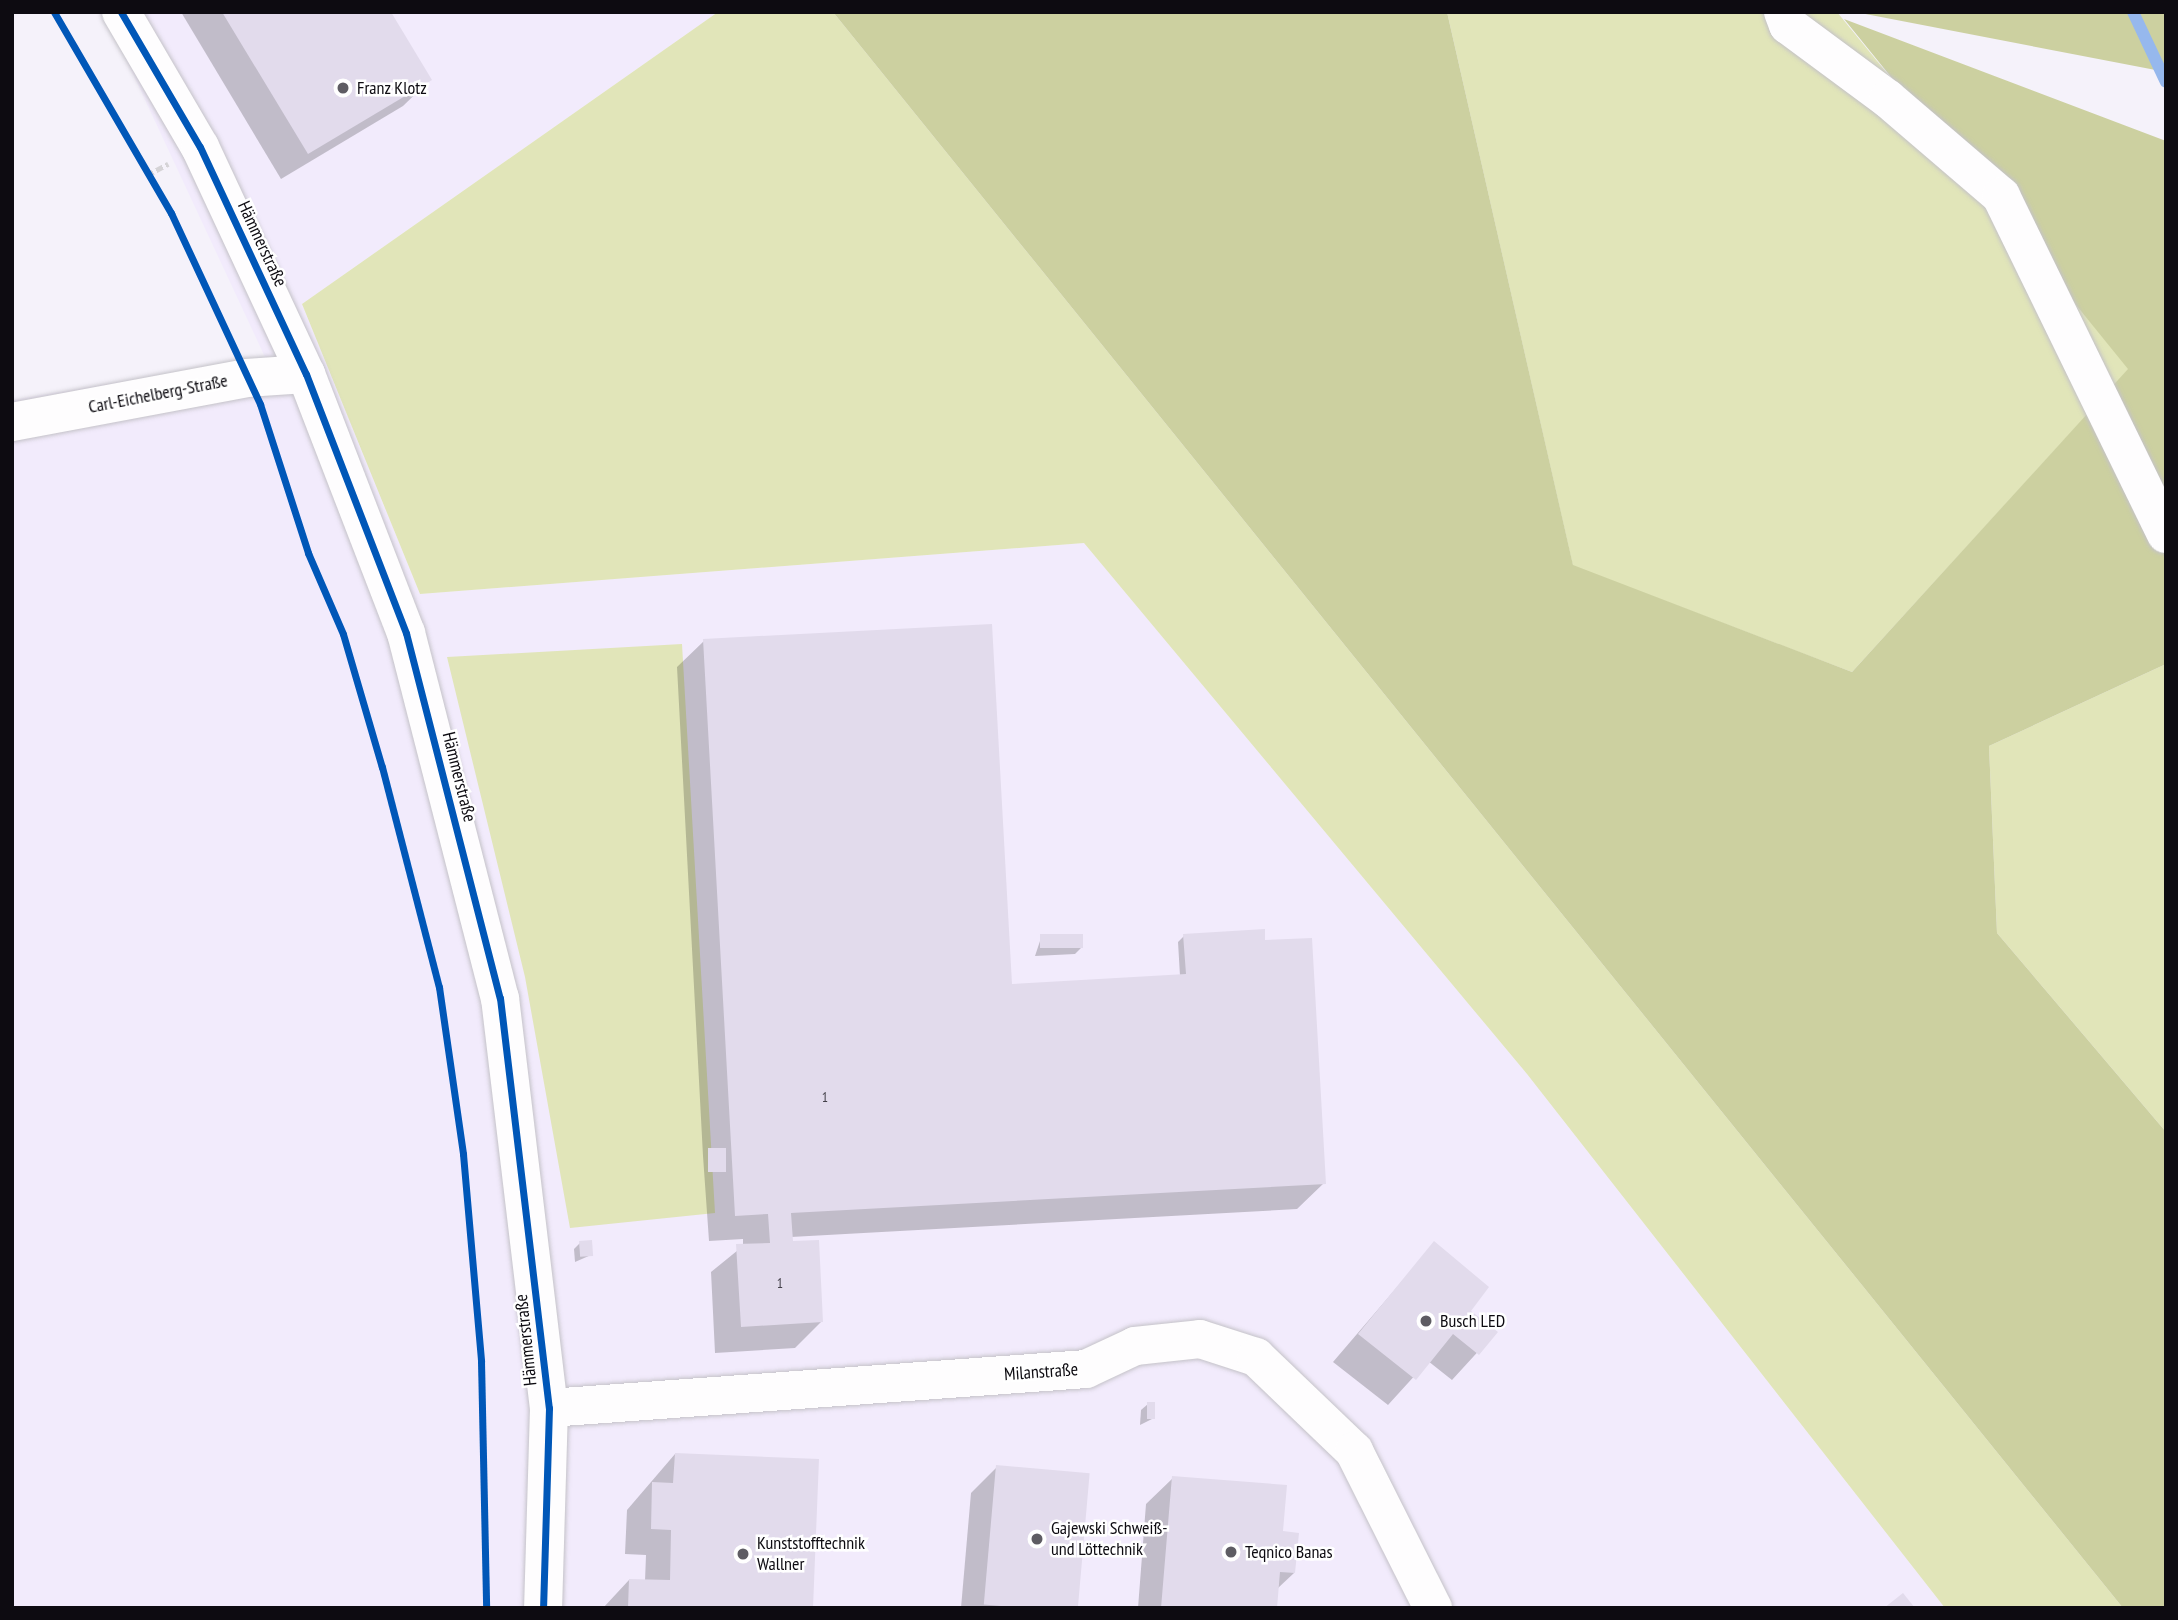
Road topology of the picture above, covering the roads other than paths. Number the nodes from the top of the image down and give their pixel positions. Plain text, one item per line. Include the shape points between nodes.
1 (121, 12) edge
2 (1783, 12) edge
3 (306, 374) junction
4 (12, 422) edge
5 (2166, 534) edge
6 (549, 1408) junction
7 (543, 1608) edge
8 (1433, 1608) edge

1 - 3 street, Hämmerstraße via 200,147
2 - 5 street via 1788,25 1888,99 2000,196
3 - 4 street, Carl-Eichelberg-Straße via 246,378
3 - 6 street, Hämmerstraße via 406,633 500,998
6 - 7 street, Hämmerstraße
6 - 8 street, Milanstraße via 1086,1369 1135,1346 1200,1339 1256,1357 1353,1451

